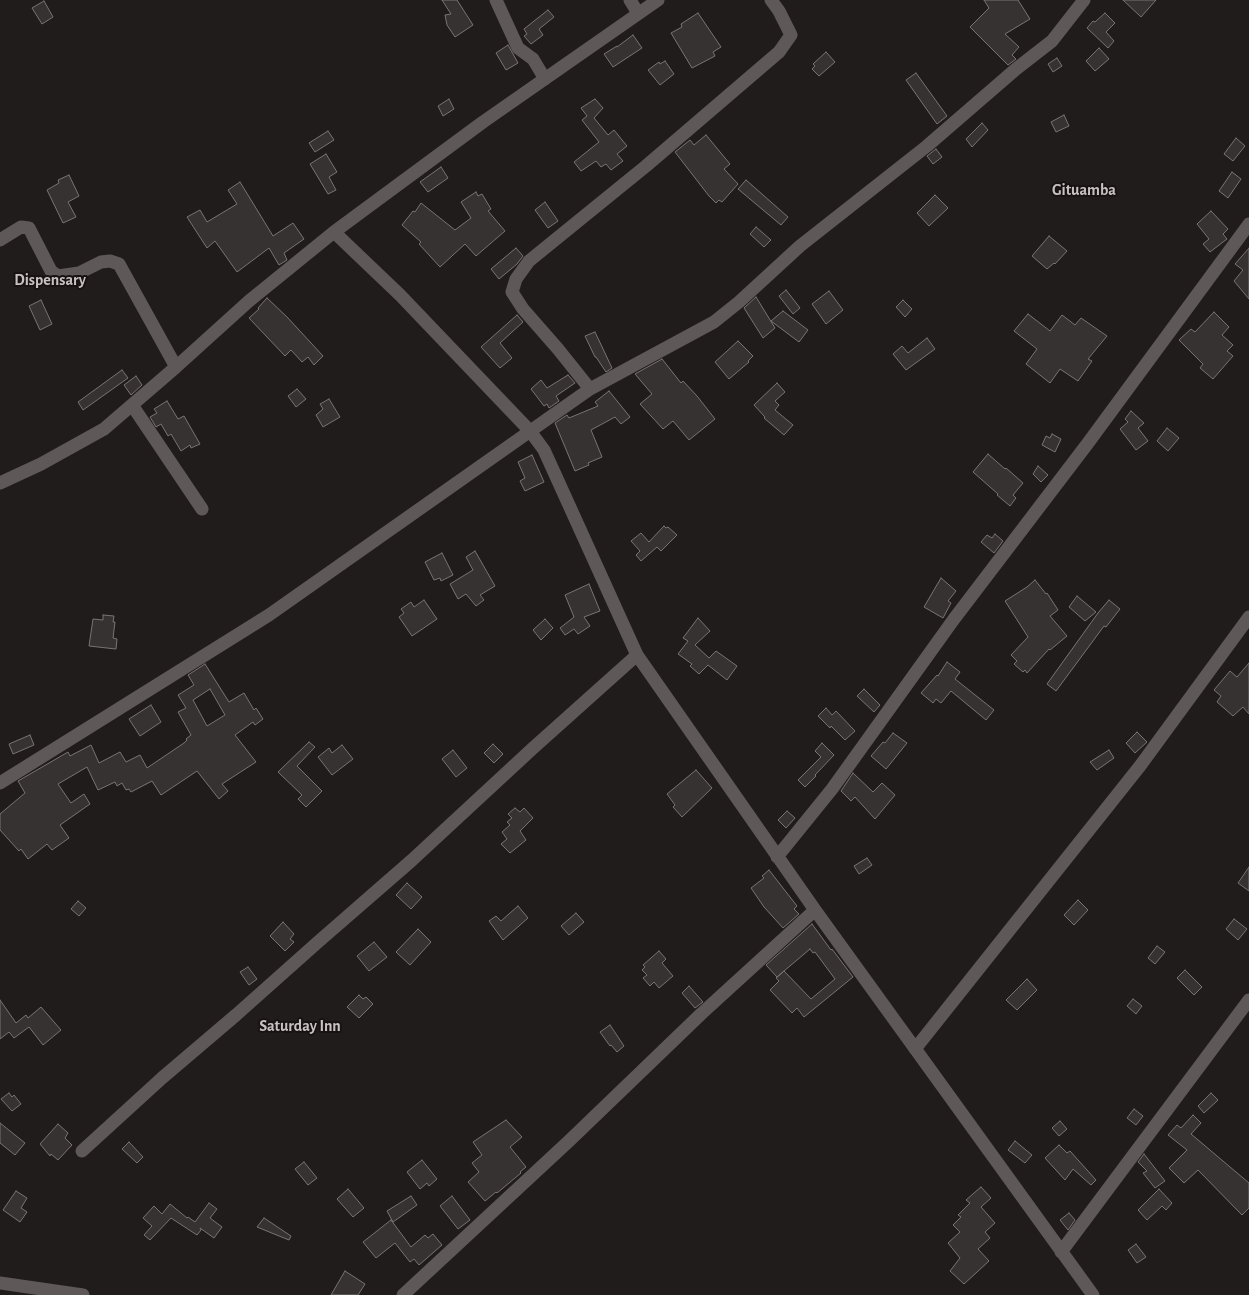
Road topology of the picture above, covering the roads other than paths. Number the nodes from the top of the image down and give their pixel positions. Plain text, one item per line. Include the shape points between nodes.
1 (496, 0) edge
2 (630, 0) edge
3 (658, 0) edge
4 (771, 0) edge
5 (1084, 0) edge
6 (638, 13) junction
7 (545, 79) junction
8 (1249, 224) edge
9 (334, 232) junction
10 (0, 240) edge
11 (176, 367) junction
12 (590, 388) junction
13 (132, 405) junction
14 (530, 430) junction
15 (0, 483) edge
16 (202, 509) dead end
17 (1249, 617) edge
18 (637, 655) junction
19 (0, 783) edge
20 (777, 857) junction
21 (815, 910) junction
22 (1249, 1000) edge
23 (915, 1049) junction
24 (82, 1151) dead end
25 (1061, 1252) junction
26 (0, 1283) edge
27 (83, 1295) edge
28 (402, 1295) edge
29 (1093, 1295) edge

1 - 7 street via 518,48 533,59
2 - 6 street
3 - 6 street
4 - 12 street via 791,35 779,52 529,262 516,279 512,292 523,309
5 - 12 street via 1052,41 927,146 800,246 714,322
6 - 7 street
7 - 9 street
8 - 20 street via 1088,443 954,619 832,789
9 - 11 street via 249,301
9 - 14 street via 400,295
10 - 11 street via 20,228 30,228 51,271 58,276 79,273 101,262 119,264
11 - 13 street
12 - 14 street
13 - 15 street via 104,429 41,464
13 - 16 street
14 - 18 street via 544,450
14 - 19 street via 269,615
17 - 23 street via 1140,766
18 - 20 street
18 - 24 street via 411,861
20 - 21 street
21 - 23 street
21 - 28 street
22 - 25 street
23 - 25 street
25 - 29 street
26 - 27 street

